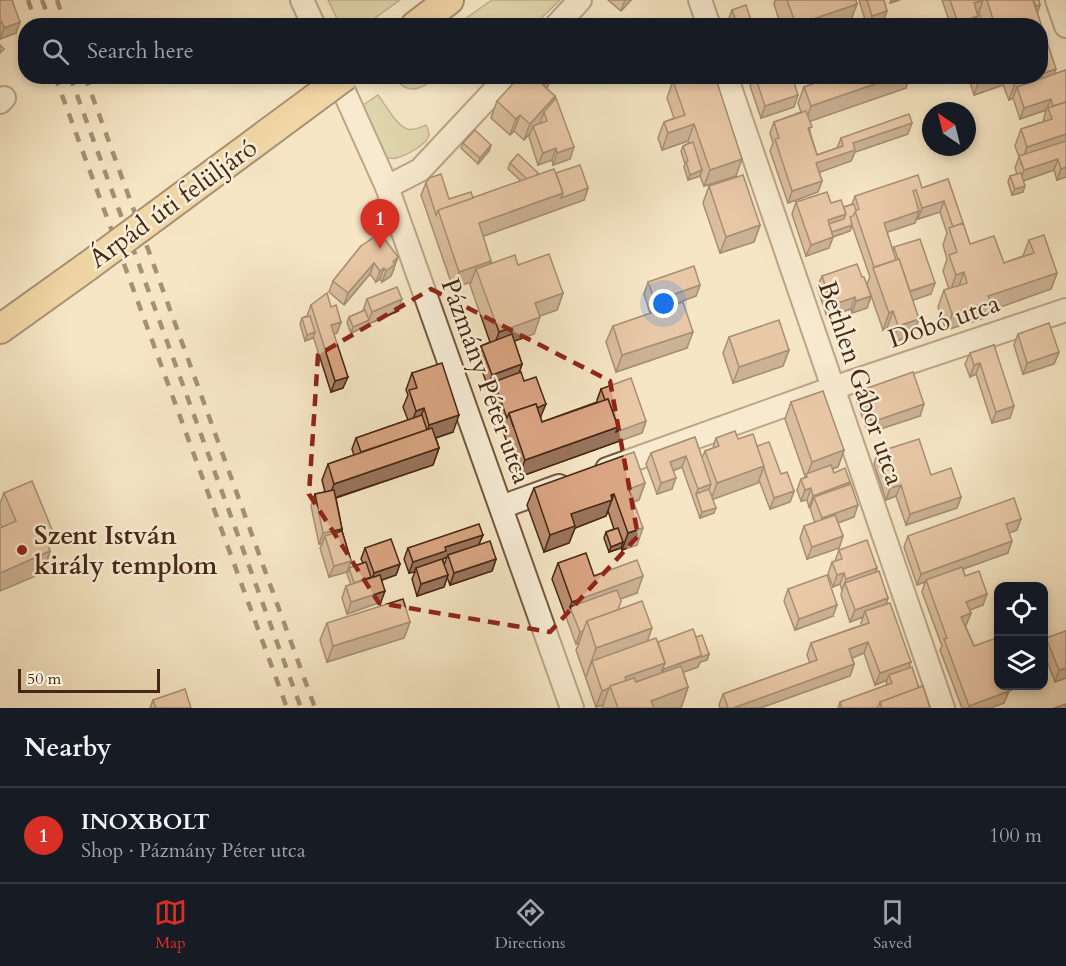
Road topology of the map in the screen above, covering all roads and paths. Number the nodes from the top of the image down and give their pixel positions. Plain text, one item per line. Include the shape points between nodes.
1 (302, 0) edge
2 (449, 0) edge
3 (580, 0) edge
4 (700, 0) edge
5 (1057, 0) edge
6 (310, 18) edge
7 (425, 18) edge
8 (563, 18) edge
9 (706, 18) edge
10 (1066, 26) edge
11 (334, 84) edge
12 (341, 84) edge
13 (501, 84) edge
14 (729, 84) edge
15 (387, 187) junction
16 (1066, 310) edge
17 (0, 330) edge
18 (833, 388) junction
19 (501, 507) junction
20 (572, 708) edge
21 (943, 708) edge

1 - 6 street
2 - 7 main road
3 - 8 street
4 - 9 street
5 - 10 street
11 - 17 main road, Árpád úti felüljáró, bridge
12 - 15 street, Pázmány Péter utca
13 - 15 street via 420,170
14 - 18 street, Bethlen Gábor utca
15 - 19 street, Pázmány Péter utca
16 - 18 street, Dobó utca
18 - 19 street, Dobó utca
18 - 21 street, Bethlen Gábor utca
19 - 20 street, Pázmány Péter utca

